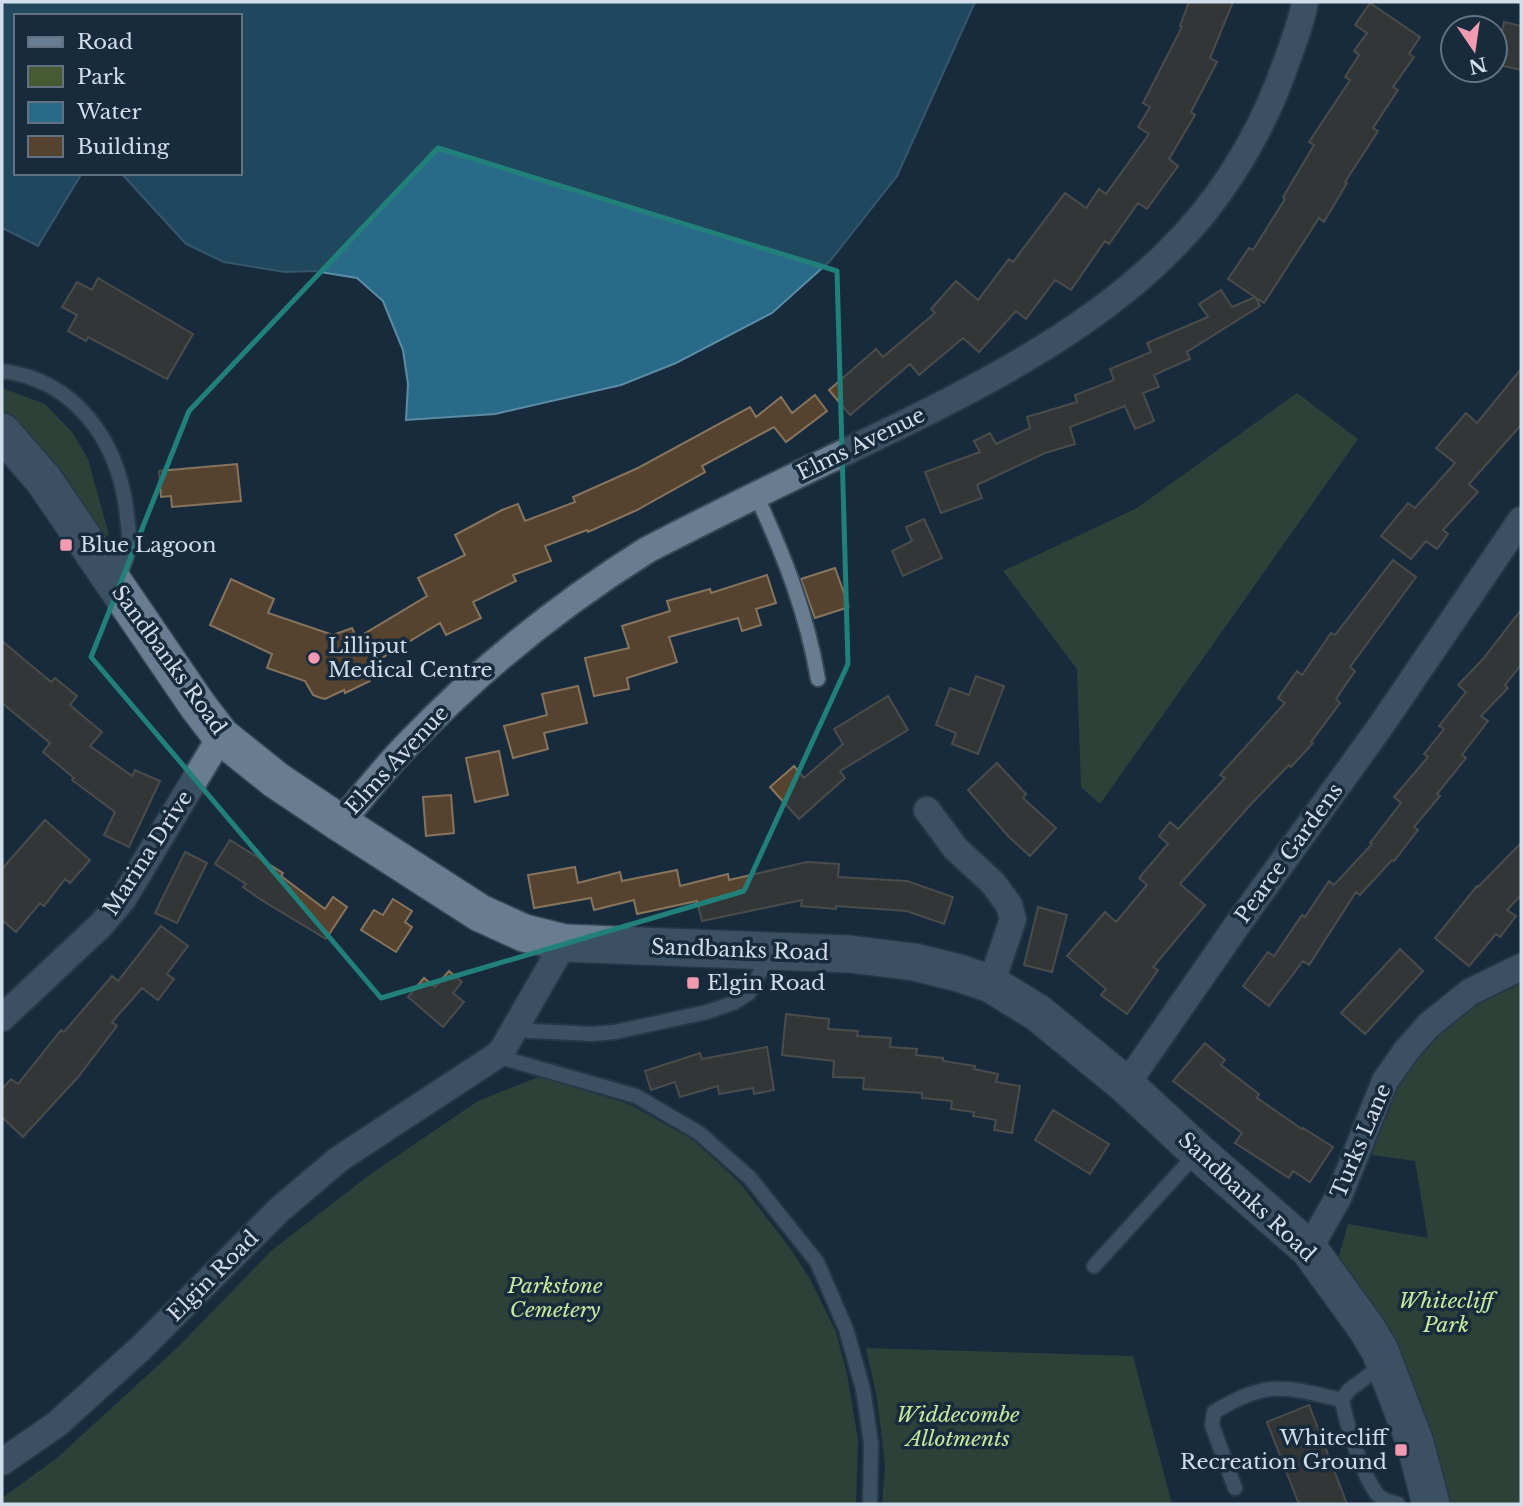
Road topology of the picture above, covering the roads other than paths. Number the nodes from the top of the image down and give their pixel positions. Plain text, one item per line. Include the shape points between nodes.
1 (1305, 2) edge
2 (2, 371) edge
3 (2, 432) edge
4 (756, 495) junction
5 (1521, 520) edge
6 (122, 594) junction
7 (818, 679) dead end
8 (221, 736) junction
9 (927, 810) dead end
10 (340, 823) junction
11 (565, 943) junction
12 (771, 951) junction
13 (1521, 967) edge
14 (991, 984) junction
15 (2, 1018) edge
16 (513, 1030) junction
17 (496, 1056) junction
18 (1126, 1085) junction
19 (1198, 1152) junction
20 (1309, 1250) junction
21 (1094, 1266) dead end
22 (1385, 1364) junction
23 (1342, 1401) junction
24 (2, 1462) edge
25 (1235, 1488) dead end
26 (870, 1504) edge
27 (1398, 1504) edge
28 (1431, 1504) edge

1 - 4 street, Elms Avenue via 1267,112 1209,207 1170,250 1121,294 992,377
2 - 6 lane via 22,374 65,396 92,419 104,440 124,490 129,546 120,576
3 - 6 main road, Sandbanks Road via 43,479
4 - 7 lane via 803,610
4 - 10 street, Elms Avenue via 647,550 563,606 485,669 409,743
5 - 18 street, Pearce Gardens
6 - 8 main road, Sandbanks Road
8 - 10 main road, Sandbanks Road
8 - 15 street, Marina Drive via 123,900
9 - 14 street via 956,849 993,883 1009,905 1013,919
10 - 11 main road, Sandbanks Road via 480,913 524,933
11 - 12 main road, Sandbanks Road
11 - 16 street, Elgin Road
12 - 14 main road, Sandbanks Road via 914,962
12 - 16 lane via 748,993 707,1012 615,1032
13 - 20 street, Turks Lane via 1470,992 1406,1051 1385,1081 1339,1196
14 - 18 main road, Sandbanks Road via 1038,1013
16 - 17 street, Elgin Road
17 - 24 street, Elgin Road via 339,1159 279,1210 76,1407
17 - 26 lane via 636,1096 699,1133 750,1178 817,1262 846,1329 863,1389 871,1443
18 - 19 main road, Sandbanks Road
19 - 20 main road, Sandbanks Road
19 - 21 lane
20 - 22 main road, Sandbanks Road via 1367,1329
22 - 23 lane via 1349,1390
22 - 28 main road, Sandbanks Road via 1415,1443
23 - 25 lane via 1283,1388 1258,1390 1214,1412 1212,1425
23 - 27 lane via 1378,1496

